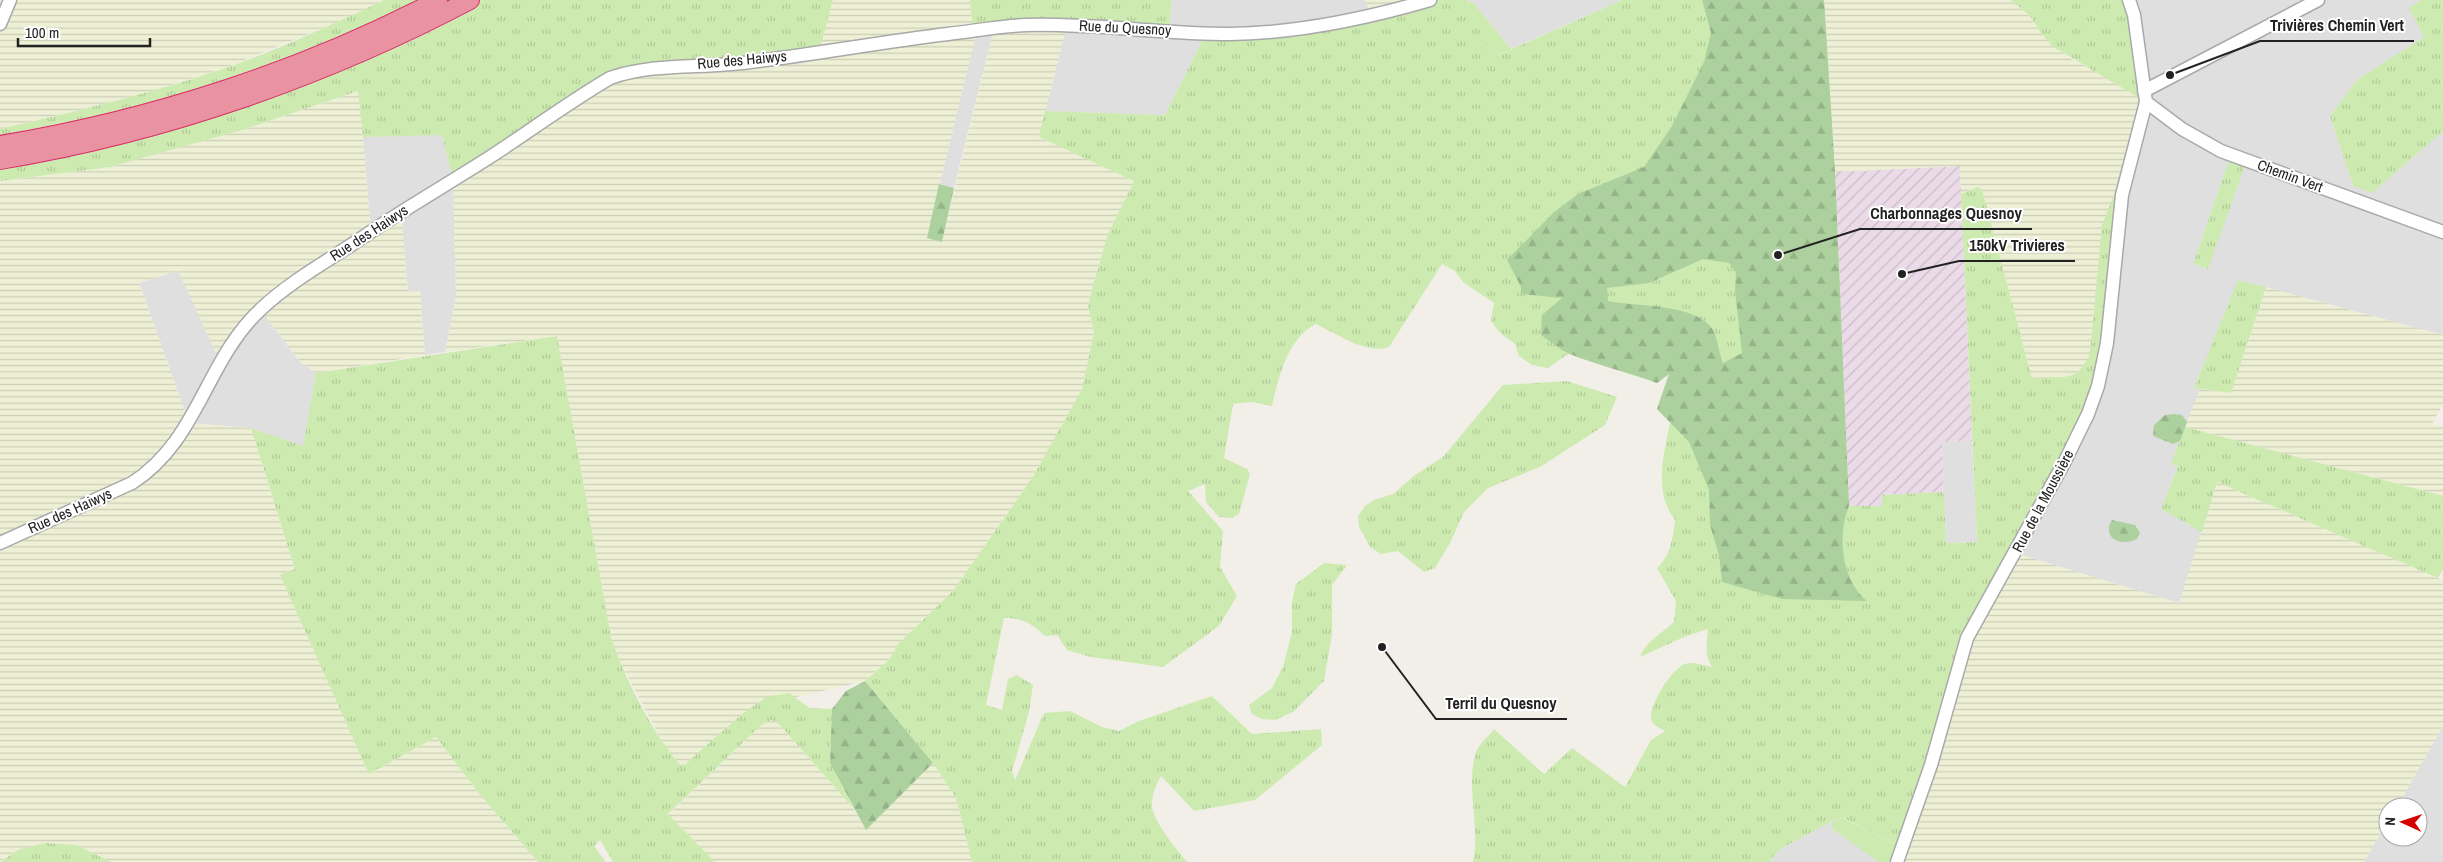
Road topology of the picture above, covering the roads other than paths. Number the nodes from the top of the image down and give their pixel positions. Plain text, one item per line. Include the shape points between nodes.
1 (10, 0) edge
2 (438, 0) edge
3 (470, 0) edge
4 (1430, 0) edge
5 (2129, 0) edge
6 (2318, 0) edge
7 (0, 24) edge
8 (819, 52) joint
9 (2145, 97) junction
10 (3, 143) edge
11 (0, 160) edge
12 (2443, 232) edge
13 (0, 543) edge
14 (1897, 862) edge

1 - 7 street
2 - 10 highway via 338,46 225,89 144,113
3 - 11 highway via 346,59 227,103 84,143
4 - 8 street, Rue du Quesnoy via 1325,26 1265,32 1206,33 1023,25
5 - 9 street, Rue de la Moussière
6 - 9 street
8 - 13 street, Rue des Haiwys via 747,63 640,69 610,78 592,88 294,282 260,309 245,325 214,372 182,435 148,472
9 - 12 street, Chemin Vert via 2182,129 2221,151
9 - 14 street, Rue de la Moussière via 2141,126 2122,195 2107,343 2094,400 2042,505 1967,638 1931,765

